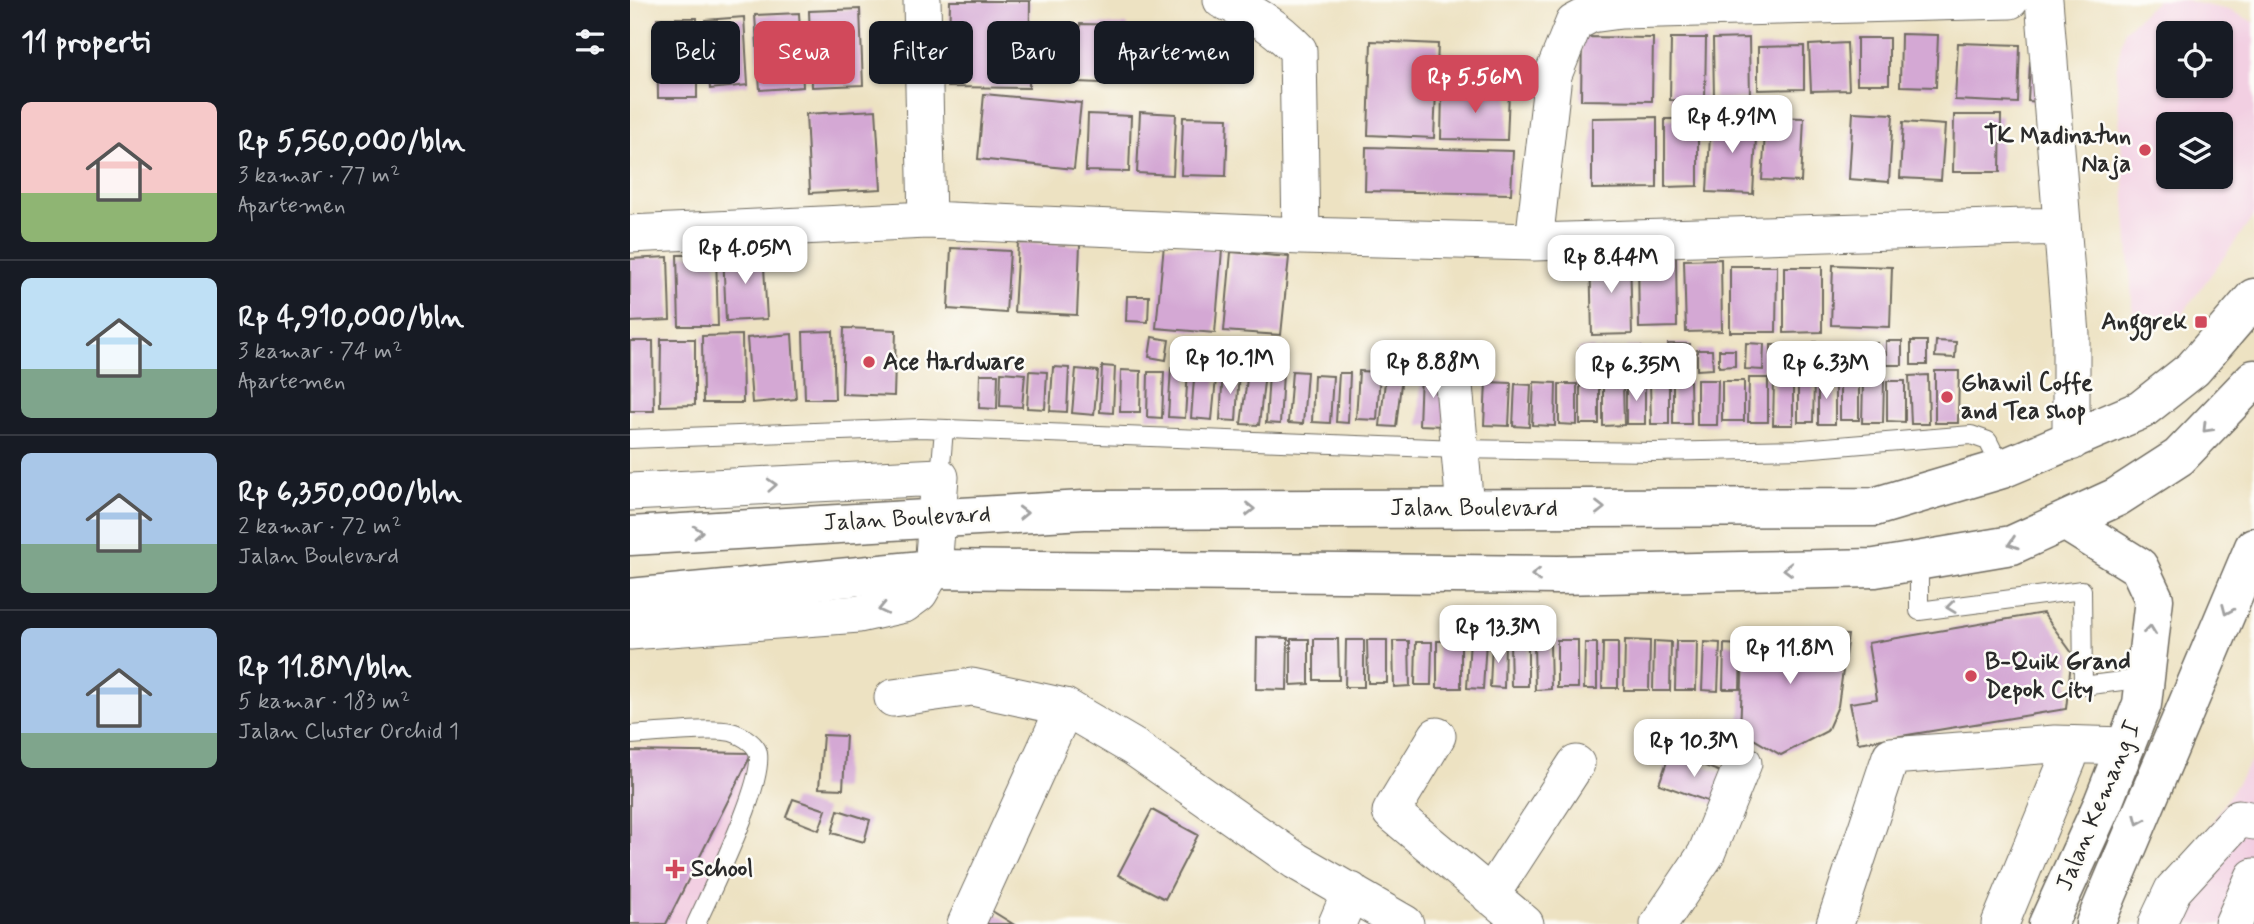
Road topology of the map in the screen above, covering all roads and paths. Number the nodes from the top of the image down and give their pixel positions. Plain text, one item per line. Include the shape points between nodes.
1 (922, 0) edge
2 (1222, 0) edge
3 (2010, 0) edge
4 (2044, 0) edge
5 (927, 220) junction
6 (2062, 226) junction
7 (630, 234) edge
8 (1301, 236) junction
9 (1534, 242) junction
10 (2254, 298) edge
11 (1452, 374) dead end
12 (2254, 379) edge
13 (944, 429) junction
14 (630, 439) edge
15 (2071, 442) junction
16 (1458, 449) junction
17 (2002, 469) junction
18 (940, 477) junction
19 (630, 492) edge
20 (1465, 508) junction
21 (937, 516) junction
22 (2064, 522) junction
23 (630, 536) edge
24 (2254, 547) edge
25 (1919, 559) junction
26 (933, 569) junction
27 (630, 598) edge
28 (630, 631) edge
29 (2145, 678) junction
30 (893, 698) dead end
31 (1065, 707) junction
32 (630, 735) edge
33 (1437, 736) dead end
34 (2055, 744) junction
35 (2126, 746) junction
36 (1743, 763) dead end
37 (1576, 764) dead end
38 (2254, 821) edge
39 (2254, 877) edge
40 (1490, 896) junction
41 (1344, 908) edge
42 (2051, 917) edge
43 (696, 924) edge
44 (966, 924) edge
45 (1405, 924) edge
46 (1525, 924) edge
47 (1659, 924) edge
48 (1835, 924) edge
49 (2000, 924) edge
50 (2096, 924) edge
51 (2157, 924) edge
52 (2233, 924) edge

1 - 5 street
2 - 8 street via 1275,26 1298,50
3 - 9 street via 1591,14 1574,23 1553,75
4 - 6 street
5 - 7 street
5 - 8 street
6 - 9 street
6 - 15 street via 2071,335
8 - 9 street
10 - 15 main road, Jalan Boulevard via 2193,369 2141,410
11 - 16 street
12 -> 22 main road, Jalan Boulevard via 2179,457 2117,497
13 - 14 lane
13 - 16 lane
13 - 18 lane
15 - 17 main road, Jalan Boulevard
16 - 17 lane via 1802,449 1971,435 1989,441
16 - 20 street
20 -> 17 main road, Jalan Boulevard via 1874,507
19 -> 18 street
18 - 21 street
21 -> 20 main road, Jalan Boulevard via 1084,510
23 -> 21 main road, Jalan Boulevard
21 - 26 street
22 -> 25 main road, Jalan Boulevard via 2012,545
29 -> 22 main road, Jalan Kemang I via 2154,599 2139,567
24 -> 50 main road, Jalan Kemang I
25 -> 26 main road, Jalan Boulevard via 1875,568 1558,575
29 -> 25 lane via 2083,686 2081,590 1919,611
26 - 27 main road, Jalan Boulevard
26 -> 28 street via 919,593 904,604 880,610
29 - 35 main road, Jalan Kemang I via 2142,704
30 - 31 street via 972,687
31 - 41 street via 1135,748 1296,861
31 - 44 street
32 - 43 lane via 730,732 758,750 759,768 744,814
33 - 40 street via 1391,812
34 - 35 street
34 - 48 street via 1891,756
34 - 49 street via 2068,760
35 - 42 main road, Jalan Kemang I
36 - 47 street via 1706,854
37 - 40 street
38 - 51 street via 2239,818 2173,890
39 - 52 street
40 - 46 street
41 - 45 street
42 - 50 street

